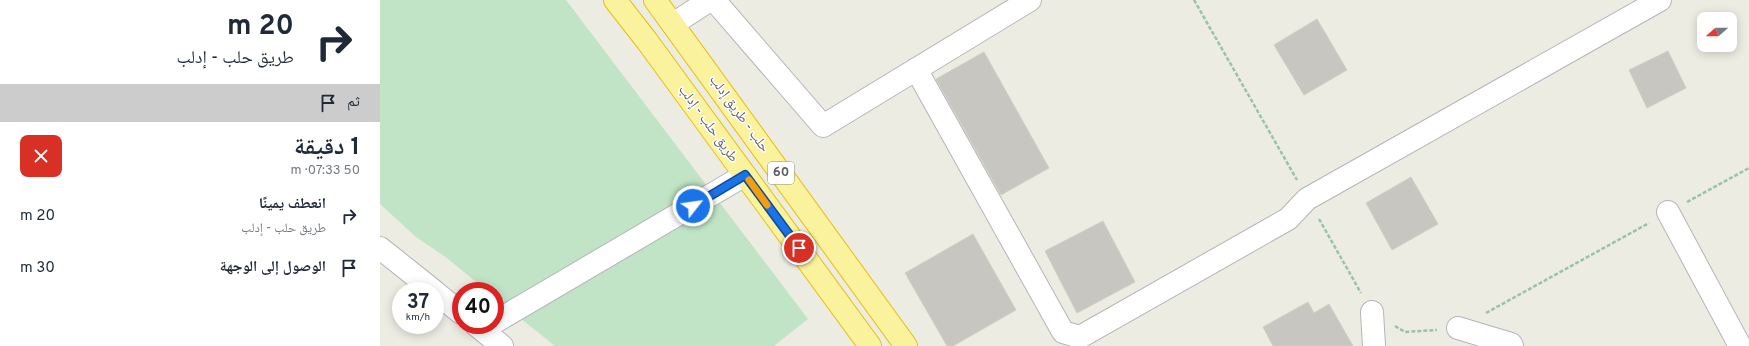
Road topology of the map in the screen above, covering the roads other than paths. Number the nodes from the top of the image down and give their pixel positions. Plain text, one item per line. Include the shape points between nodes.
1 (615, 0) edge
2 (655, 0) edge
3 (710, 0) edge
4 (714, 0) edge
5 (1030, 0) edge
6 (1660, 0) edge
7 (673, 24) junction
8 (916, 70) junction
9 (745, 175) junction
10 (1668, 212) road end
11 (380, 248) edge
12 (422, 282) edge
13 (444, 300) edge
14 (452, 306) edge
15 (1372, 312) road end
16 (504, 316) edge
17 (1458, 328) road end
18 (492, 334) edge
19 (1079, 342) edge
20 (502, 346) edge
21 (870, 346) edge
22 (906, 346) edge
23 (1374, 346) edge
24 (1512, 346) edge
25 (1740, 346) edge

1 - 9 highway, طريق حلب - إدلب / 60
2 - 7 highway, حلب - طريق إدلب / 60
3 - 7 street
4 - 8 street via 823,126
5 - 8 street
6 - 19 street via 1307,199 1288,219
7 - 22 highway, حلب - طريق إدلب / 60
8 - 19 street via 1064,332
9 - 16 street
9 - 21 highway, طريق حلب - إدلب / 60
10 - 25 street
11 - 12 street
13 - 14 street
15 - 23 street
17 - 24 street
18 - 20 street

